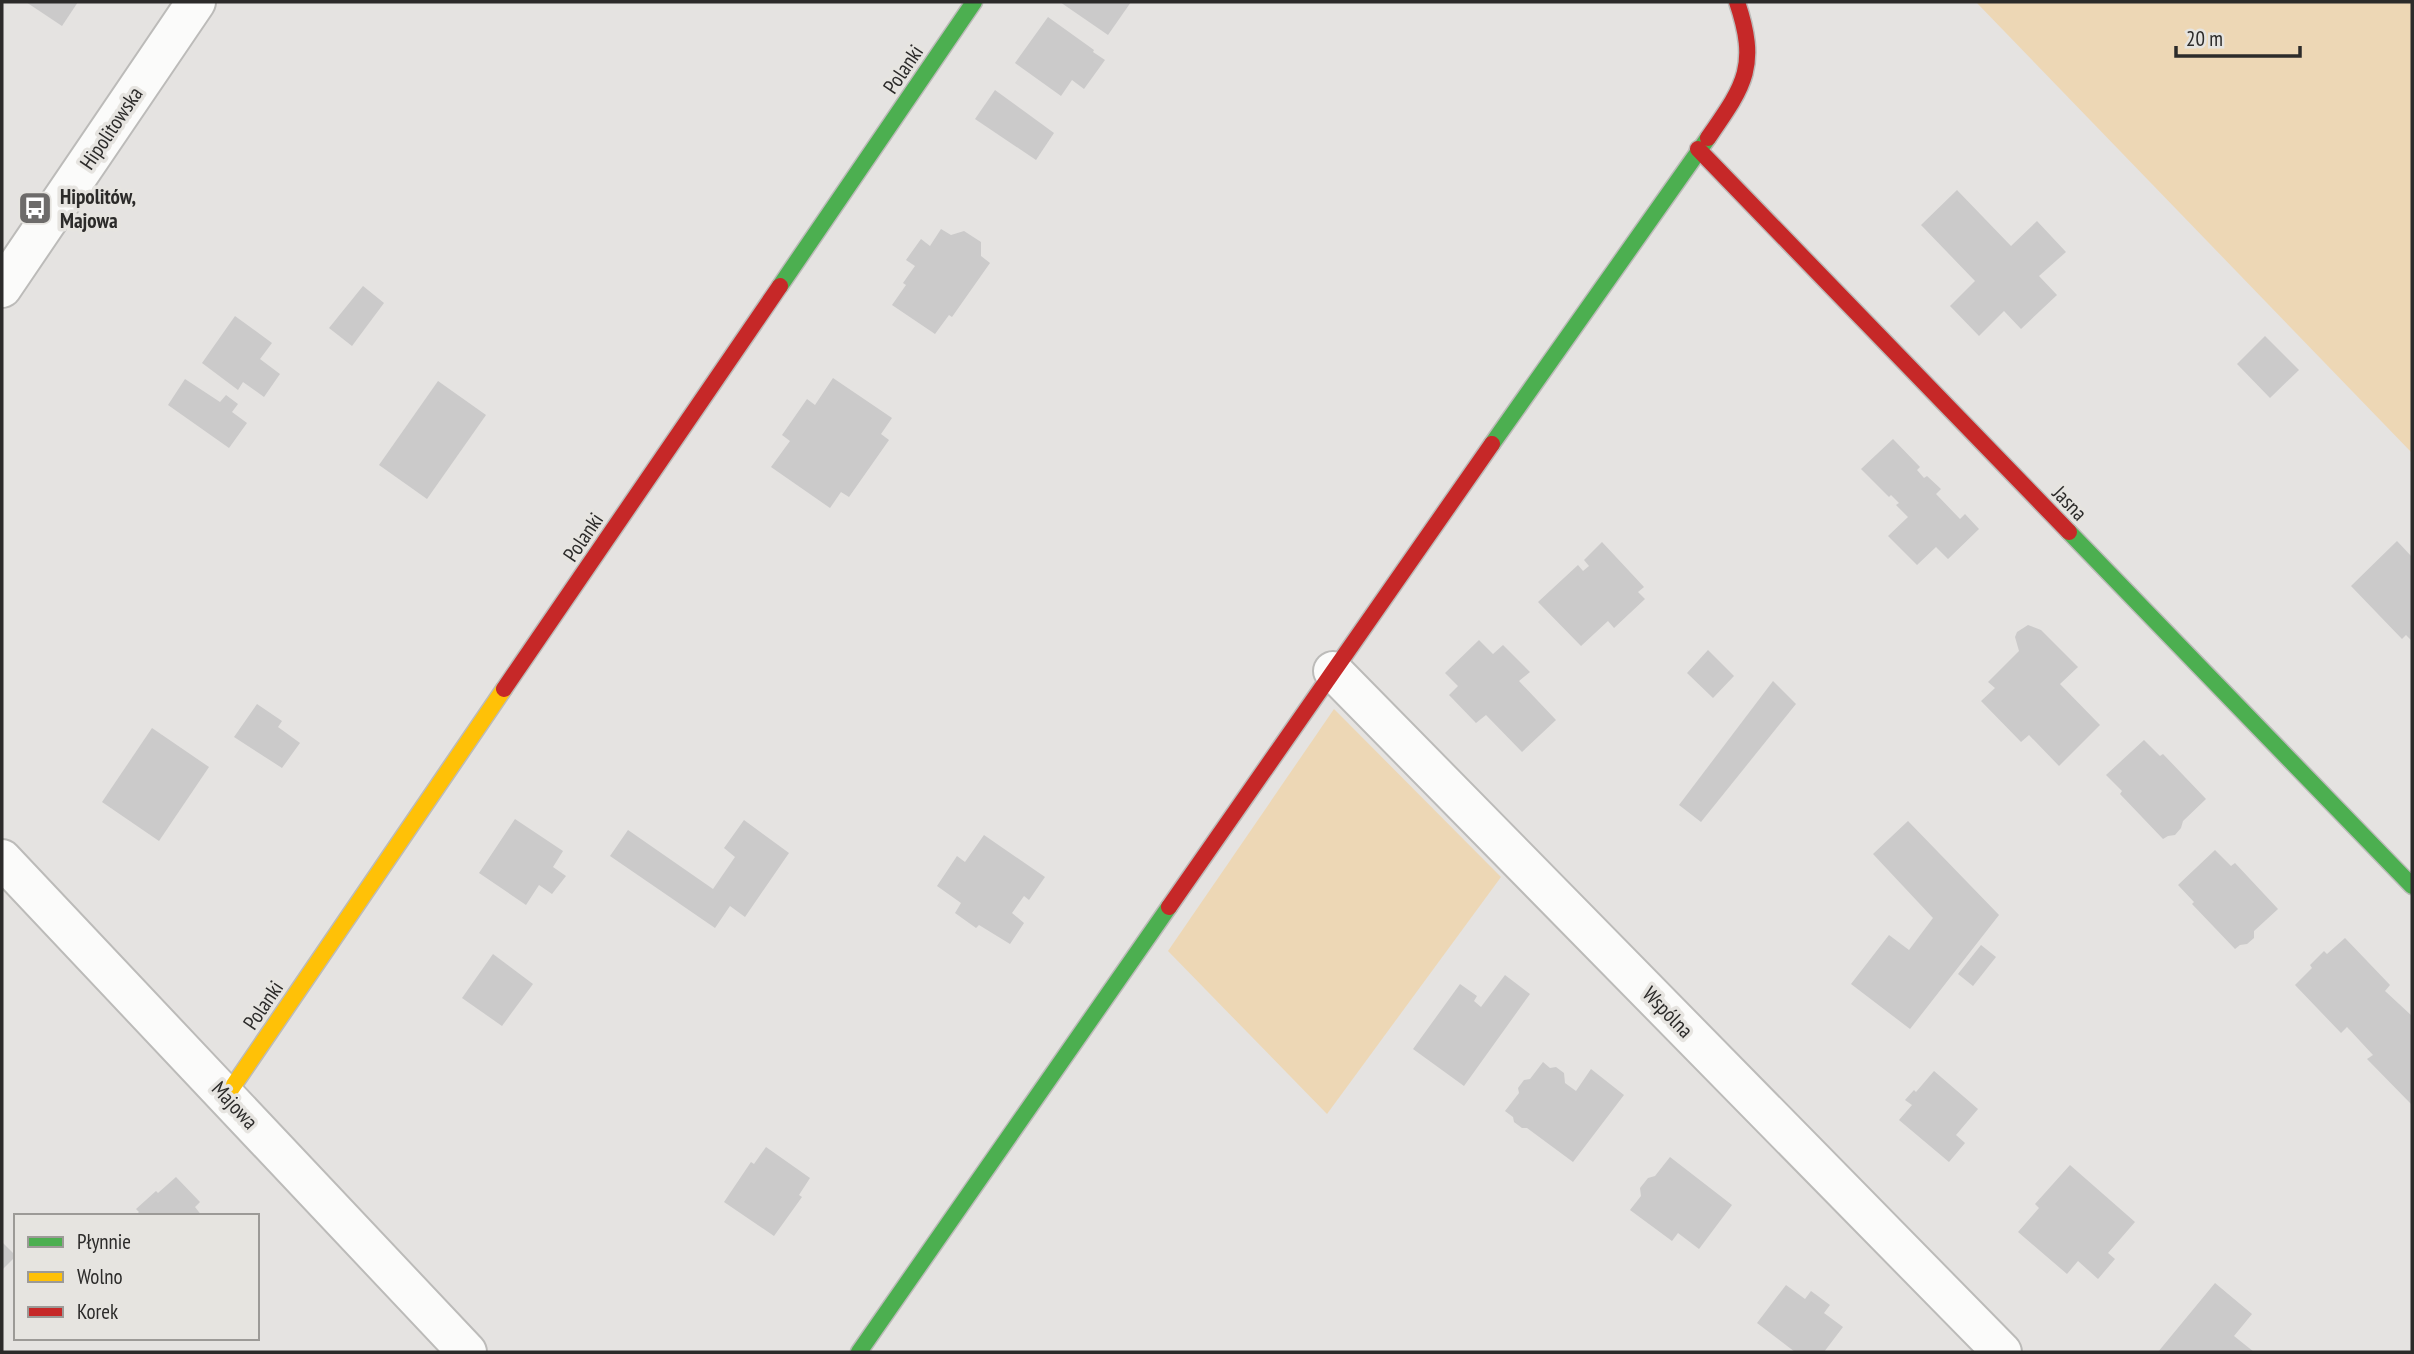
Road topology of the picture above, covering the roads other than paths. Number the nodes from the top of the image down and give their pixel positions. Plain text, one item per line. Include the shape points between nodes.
1 (196, 2) edge
2 (974, 2) edge
3 (1737, 2) edge
4 (1698, 149) junction
5 (2, 288) edge
6 (1333, 671) junction
7 (2, 859) edge
8 (2412, 886) edge
9 (227, 1096) junction
10 (467, 1352) edge
11 (859, 1352) edge
12 (2002, 1352) edge

1 - 5 street, Hipolitowska
2 - 9 street, Polanki
3 - 4 street via 1749,54 1745,84
4 - 6 street
4 - 8 street, Jasna
6 - 11 street
6 - 12 street, Wspólna
7 - 9 street, Majowa
9 - 10 street, Majowa

